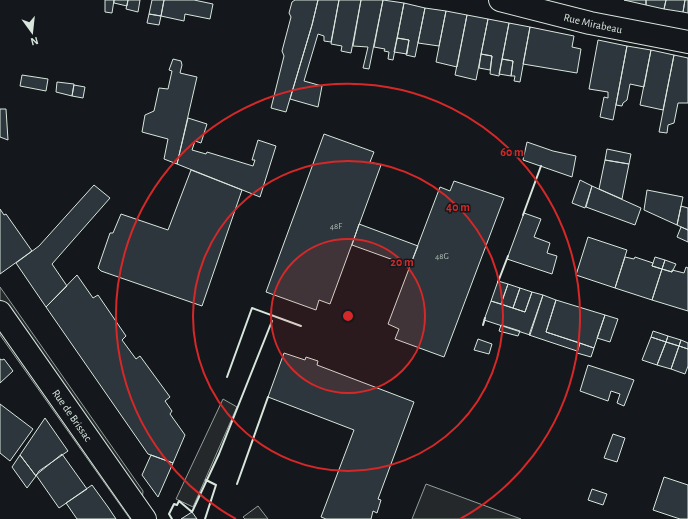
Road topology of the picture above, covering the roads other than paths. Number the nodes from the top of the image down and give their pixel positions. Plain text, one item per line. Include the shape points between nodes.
1 (500, 0) edge
2 (688, 42) edge
3 (0, 312) edge
4 (145, 519) edge

1 - 2 street, Rue Mirabeau via 590,23
3 - 4 street, Rue de Brissac

